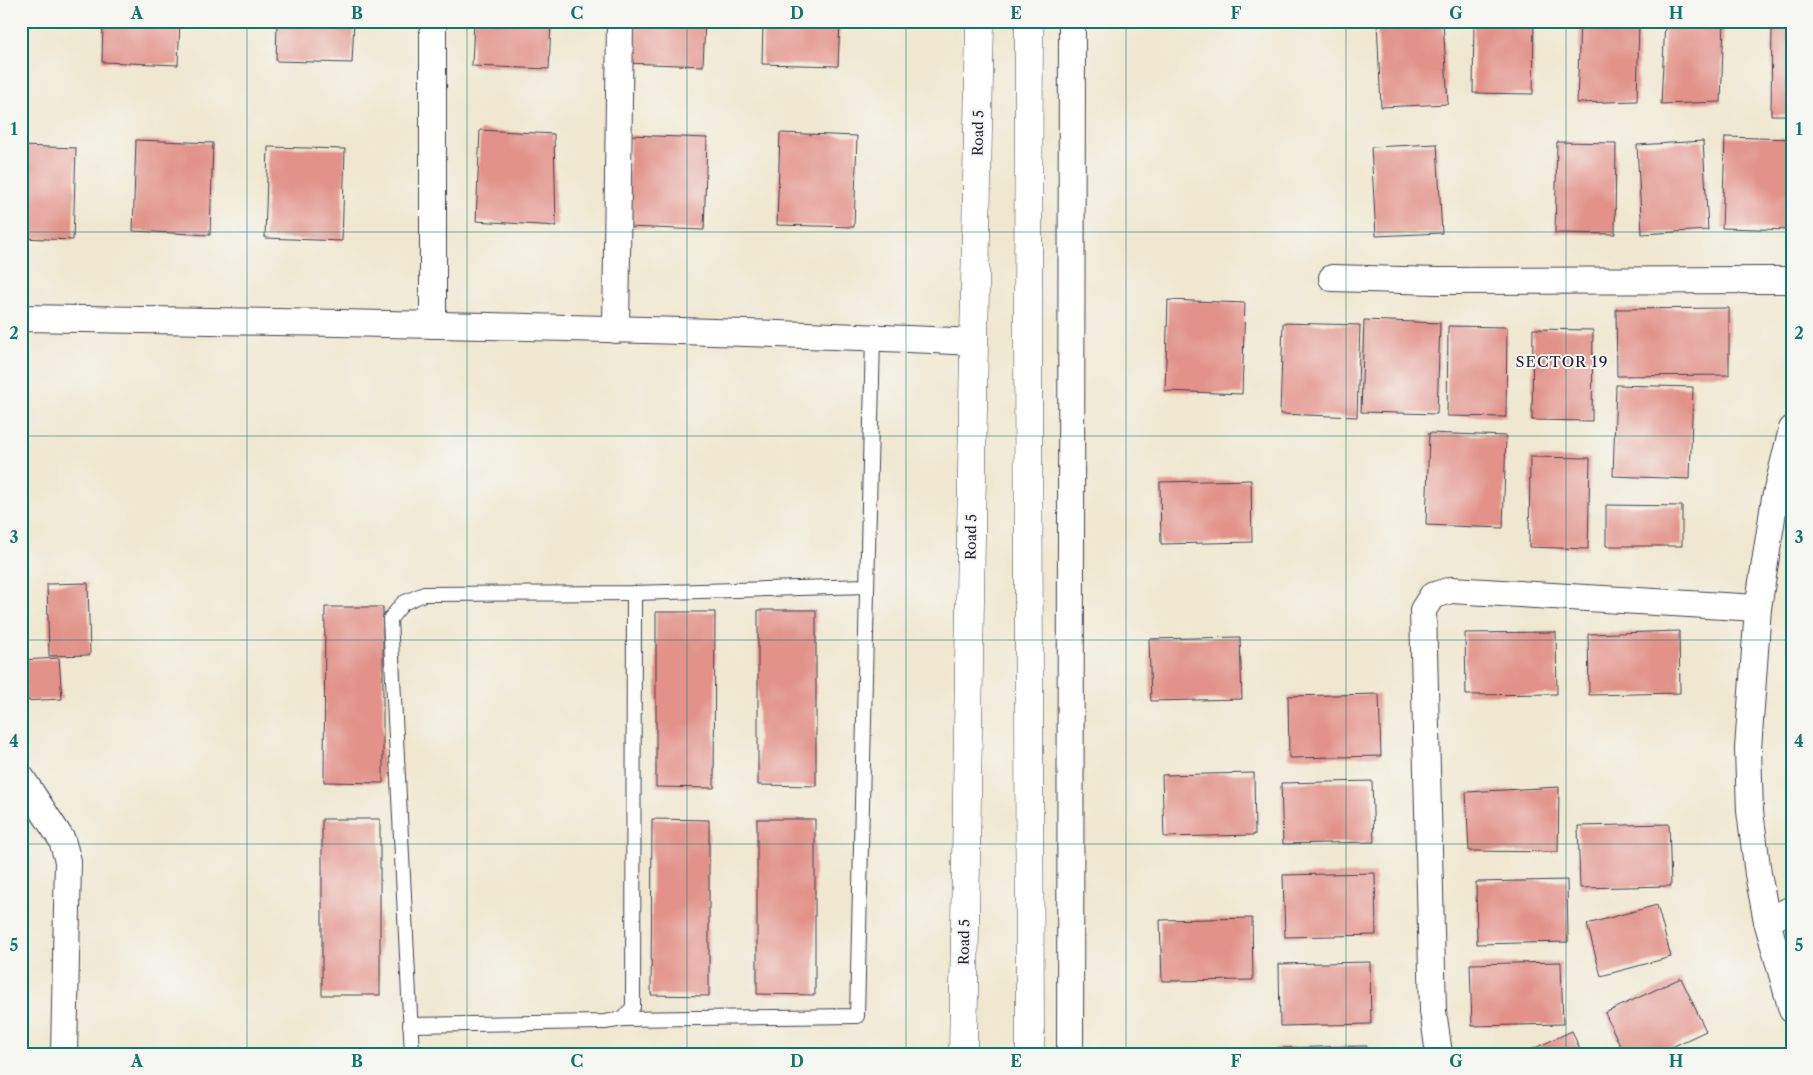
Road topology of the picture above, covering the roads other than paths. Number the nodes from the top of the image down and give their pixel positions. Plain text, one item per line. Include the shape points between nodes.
1 (433, 21) edge
2 (620, 21) edge
3 (980, 21) edge
4 (1029, 21) edge
5 (1072, 21) edge
6 (1332, 278) dead end
7 (1792, 280) edge
8 (21, 318) edge
9 (432, 325) junction
10 (616, 330) junction
11 (873, 337) junction
12 (974, 342) junction
13 (1792, 429) edge
14 (867, 586) junction
15 (634, 594) junction
16 (1758, 608) junction
17 (21, 778) edge
18 (1792, 909) edge
19 (1767, 921) junction
20 (1792, 1010) edge
21 (623, 1019) junction
22 (410, 1025) junction
23 (64, 1054) edge
24 (412, 1054) edge
25 (963, 1054) edge
26 (1030, 1054) edge
27 (1070, 1054) edge
28 (1439, 1054) edge

1 - 9 street
2 - 10 street
3 - 12 street, Road 5
4 - 26 street
5 - 27 street
6 - 7 street via 1437,281
8 - 9 street
9 - 10 street
10 - 11 street
11 - 12 street
11 - 14 lane
12 - 25 street, Road 5
13 - 16 street via 1775,498
14 - 15 lane
14 - 21 lane via 857,1016
15 - 21 lane via 633,1007
15 - 22 lane via 424,594 403,603 390,619
16 - 19 street via 1752,684 1750,811
16 - 28 street via 1451,590 1432,596 1423,610 1433,1011
17 - 23 street via 62,840 68,861
18 - 19 street
19 - 20 street
21 - 22 lane
22 - 24 lane

